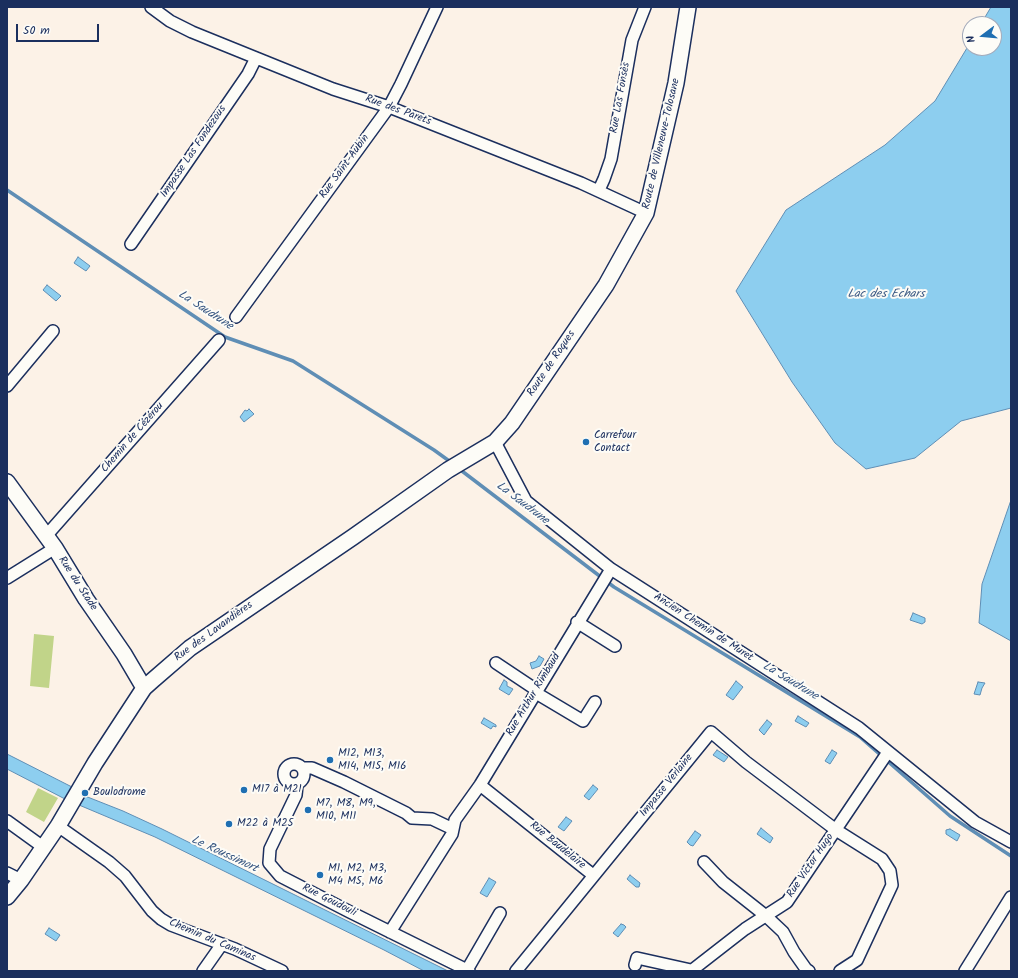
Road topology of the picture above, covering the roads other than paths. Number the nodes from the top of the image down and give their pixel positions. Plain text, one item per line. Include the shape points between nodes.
1 (151, 7) edge
2 (437, 7) edge
3 (645, 7) edge
4 (686, 10) edge
5 (256, 58) junction
6 (389, 107) junction
7 (599, 190) junction
8 (646, 213) junction
9 (131, 244) dead end
10 (606, 284) joint
11 (236, 317) dead end
12 (53, 331) dead end
13 (220, 340) dead end
14 (7, 386) edge
15 (495, 442) junction
16 (7, 482) edge
17 (46, 536) junction
18 (55, 548) junction
19 (611, 569) junction
20 (7, 578) edge
21 (578, 622) junction
22 (615, 646) dead end
23 (496, 663) dead end
24 (144, 688) junction
25 (537, 692) junction
26 (596, 702) dead end
27 (888, 752) junction
28 (303, 768) junction
29 (297, 784) junction
30 (480, 784) junction
31 (7, 821) edge
32 (454, 824) junction
33 (58, 826) junction
34 (836, 830) junction
35 (1011, 842) edge
36 (43, 847) junction
37 (704, 862) dead end
38 (7, 873) edge
39 (593, 875) junction
40 (21, 880) junction
41 (7, 896) edge
42 (1011, 897) edge
43 (500, 913) dead end
44 (766, 916) junction
45 (390, 932) junction
46 (222, 944) junction
47 (635, 965) dead end
48 (468, 970) edge
49 (203, 971) edge
50 (282, 971) edge
51 (516, 971) edge
52 (691, 971) edge
53 (809, 971) edge
54 (840, 971) edge
55 (965, 971) edge

1 - 5 street, Rue des Parets via 170,21 192,32
2 - 6 street, Rue Saint-Aubin
3 - 7 street, Rue Las Fonsès via 632,40 611,159
4 - 8 street, Route de Villeneuve-Tolosane via 676,83
5 - 6 street, Rue des Parets via 333,89
5 - 9 street, Impasse Las Fondezous via 248,74
6 - 7 street, Rue des Parets
6 - 11 street, Rue Saint-Aubin
7 - 8 street, Rue des Parets
8 - 10 street, Route de Villeneuve-Tolosane
10 - 15 street, Route de Roques via 512,423
12 - 14 street
13 - 17 street, Chemin de Cézérou
15 - 19 street, Ancien Chemin de Muret via 526,501
15 - 24 street, Rue des Lavandières via 444,472 190,648
16 - 17 street, Rue du Stade
17 - 18 street, Rue du Stade
18 - 20 street
18 - 24 street, Rue du Stade
19 - 21 street, Rue Arthur Rimbaud
19 - 27 street, Ancien Chemin de Muret via 859,728
21 - 22 street
21 - 25 street, Rue Arthur Rimbaud
23 - 25 street
24 - 33 street, Rue des Lavandières
25 - 26 street via 583,721
25 - 30 street, Rue Arthur Rimbaud
27 - 34 street, Rue Victor Hugo
27 - 35 street, Ancien Chemin de Muret via 975,822
28 - 29 street, Rue Goudouli via 304,778
28 - 29 street via 291,764 285,769 285,779 290,784
28 - 32 street via 312,768 344,782 406,812 412,818
29 - 45 street, Rue Goudouli via 296,795 270,849 270,863 280,876
30 - 32 street, Rue Arthur Rimbaud
30 - 39 street, Rue Baudelaire
31 - 36 street
32 - 45 street, Rue Arthur Rimbaud via 452,834
33 - 36 street, Rue des Lavandières
33 - 46 street, Chemin du Caminas via 125,876 161,920
34 - 39 street, Impasse Verlaine via 746,762 711,732
34 - 44 street, Rue Victor Hugo via 787,902
34 - 54 street via 882,859 890,871 892,885 857,960
36 - 40 street, Rue des Lavandières
37 - 44 street via 723,882
38 - 40 street
39 - 51 street, Rue Baudelaire
40 - 41 street, Rue des Lavandières
42 - 55 street
43 - 48 street
44 - 52 street, Rue Victor Hugo
44 - 53 street via 783,932
45 - 48 street, Rue Goudouli
46 - 49 street
46 - 50 street, Chemin du Caminas
47 - 52 street via 637,958

